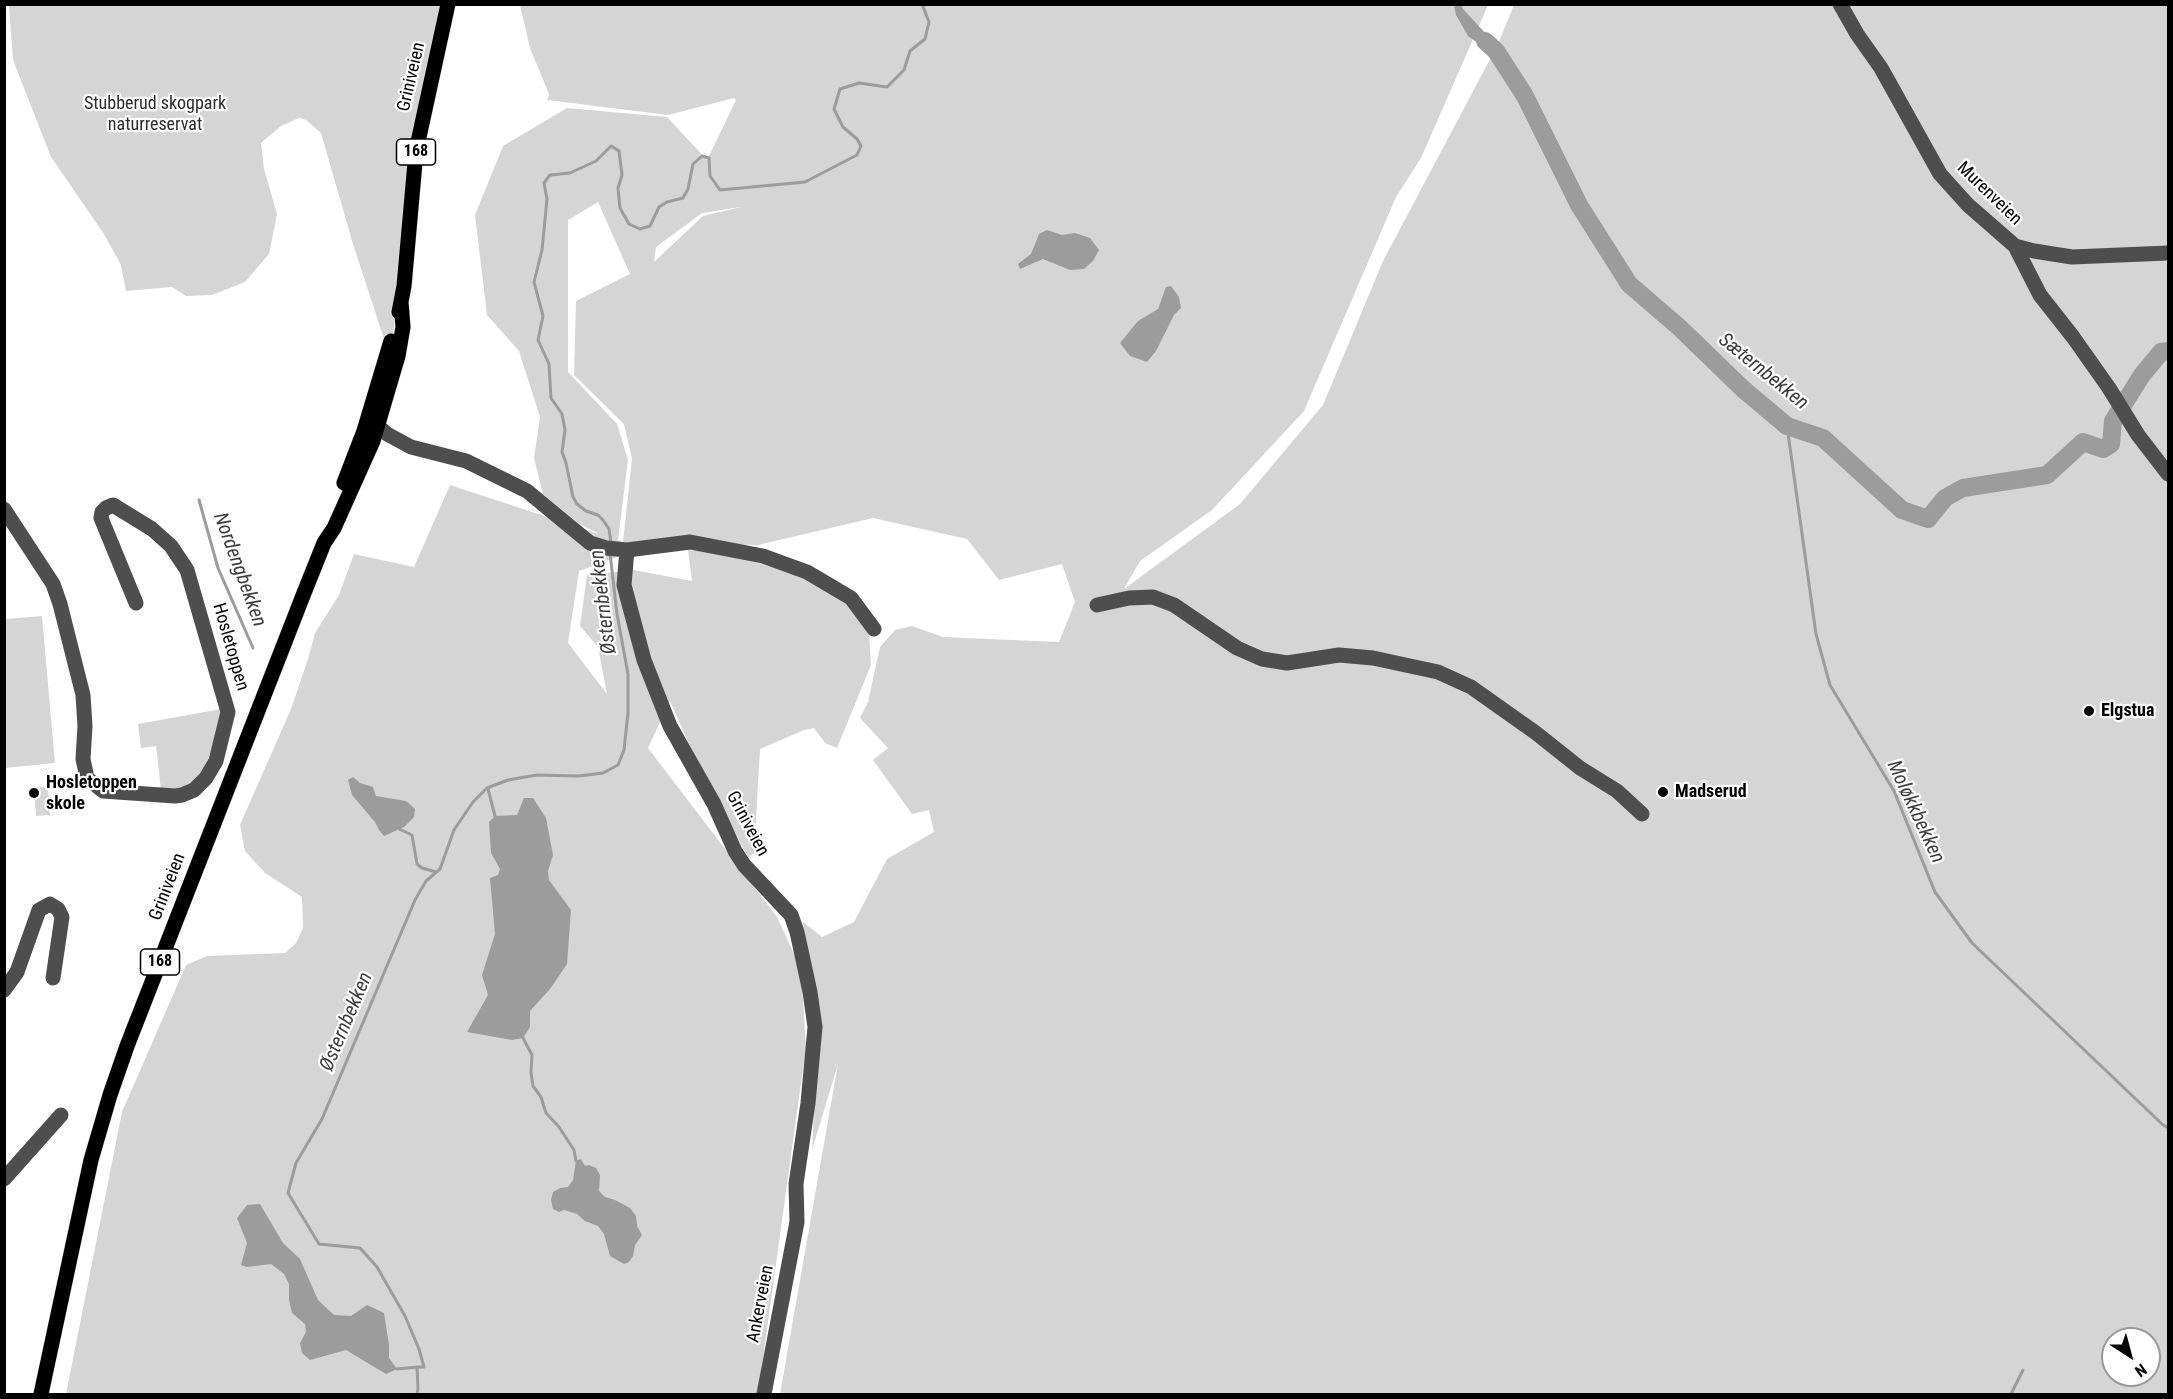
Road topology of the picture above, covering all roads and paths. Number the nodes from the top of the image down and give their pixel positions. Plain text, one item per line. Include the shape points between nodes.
1 (448, 4) edge
2 (1840, 4) edge
3 (2015, 246) junction
4 (2169, 253) edge
5 (372, 432) junction
6 (2169, 474) edge
7 (4, 509) edge
8 (617, 549) junction
9 (136, 603) dead end
10 (1097, 605) dead end
11 (874, 629) dead end
12 (1642, 814) dead end
13 (53, 978) dead end
14 (4, 990) edge
15 (61, 1115) dead end
16 (4, 1179) edge
17 (797, 1222) joint
18 (41, 1395) edge
19 (764, 1395) edge

1 - 5 main road, Griniveien / 168 via 416,151 401,302
2 - 3 street, Murenveien via 1940,174 1968,206
3 - 4 street, Murenveien via 2072,257
3 - 6 street via 2040,295
5 - 8 street via 391,447 411,447 466,461 527,491 590,543
5 - 18 main road, Griniveien / 168 via 334,528 324,543 110,1095 89,1168
7 - 9 street, Hosletoppen via 53,584 60,604 83,696 83,759 87,778 103,791 182,795 194,790 216,761 228,712 188,570 171,546 152,529 113,506 106,508 101,518
8 - 11 street via 690,542 763,556 807,572 851,598
8 - 17 street, Griniveien via 644,660 670,726 744,865 791,915 797,932 815,1028 796,1184
10 - 12 street via 1129,597 1153,597 1174,605 1237,648 1262,659 1287,663 1339,655 1438,672 1458,680 1536,732
13 - 14 street via 62,917 50,904 39,910 17,972
15 - 16 street
17 - 19 street, Ankerveien

